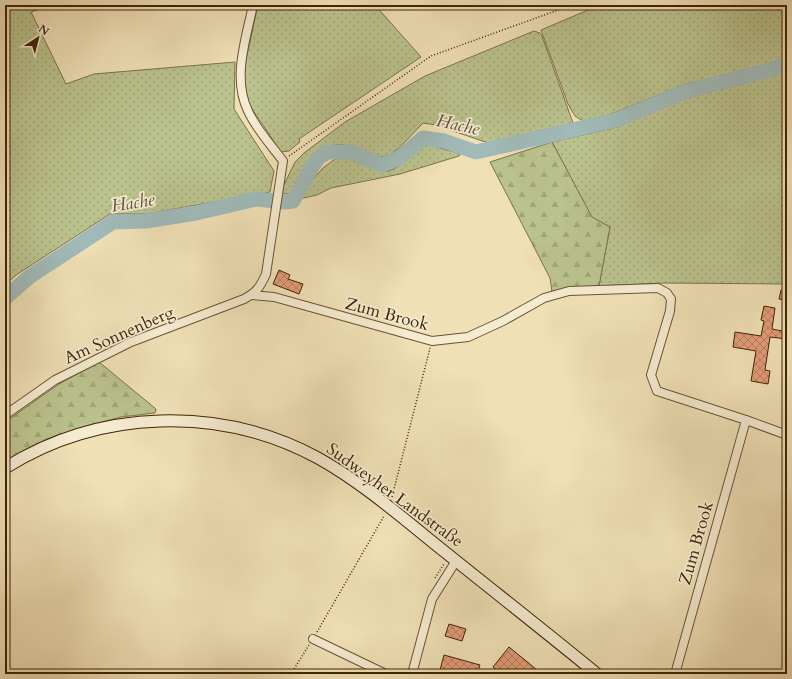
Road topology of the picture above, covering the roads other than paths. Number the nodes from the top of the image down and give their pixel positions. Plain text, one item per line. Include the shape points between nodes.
1 (253, 5) edge
2 (252, 295) junction
3 (5, 415) edge
4 (746, 420) junction
5 (787, 435) edge
6 (5, 468) edge
7 (456, 561) junction
8 (313, 639) road end
9 (386, 674) edge
10 (412, 674) edge
11 (597, 674) edge
12 (675, 674) edge

1 - 2 street via 240,71 240,87 248,111 283,161 266,274 261,287
2 - 3 street, Am Sonnenberg via 124,346 55,380
2 - 4 street, Zum Brook via 274,297 432,342 468,337 544,298 569,291 658,288 667,293 670,311 651,375 657,391
4 - 5 street, Zum Brook
4 - 12 street, Zum Brook
6 - 7 main road, Sudweyher Landstraße via 49,445 120,424 144,421 208,423 252,431 294,446 345,474
7 - 10 street via 432,599
7 - 11 main road, Sudweyher Landstraße
8 - 9 street

